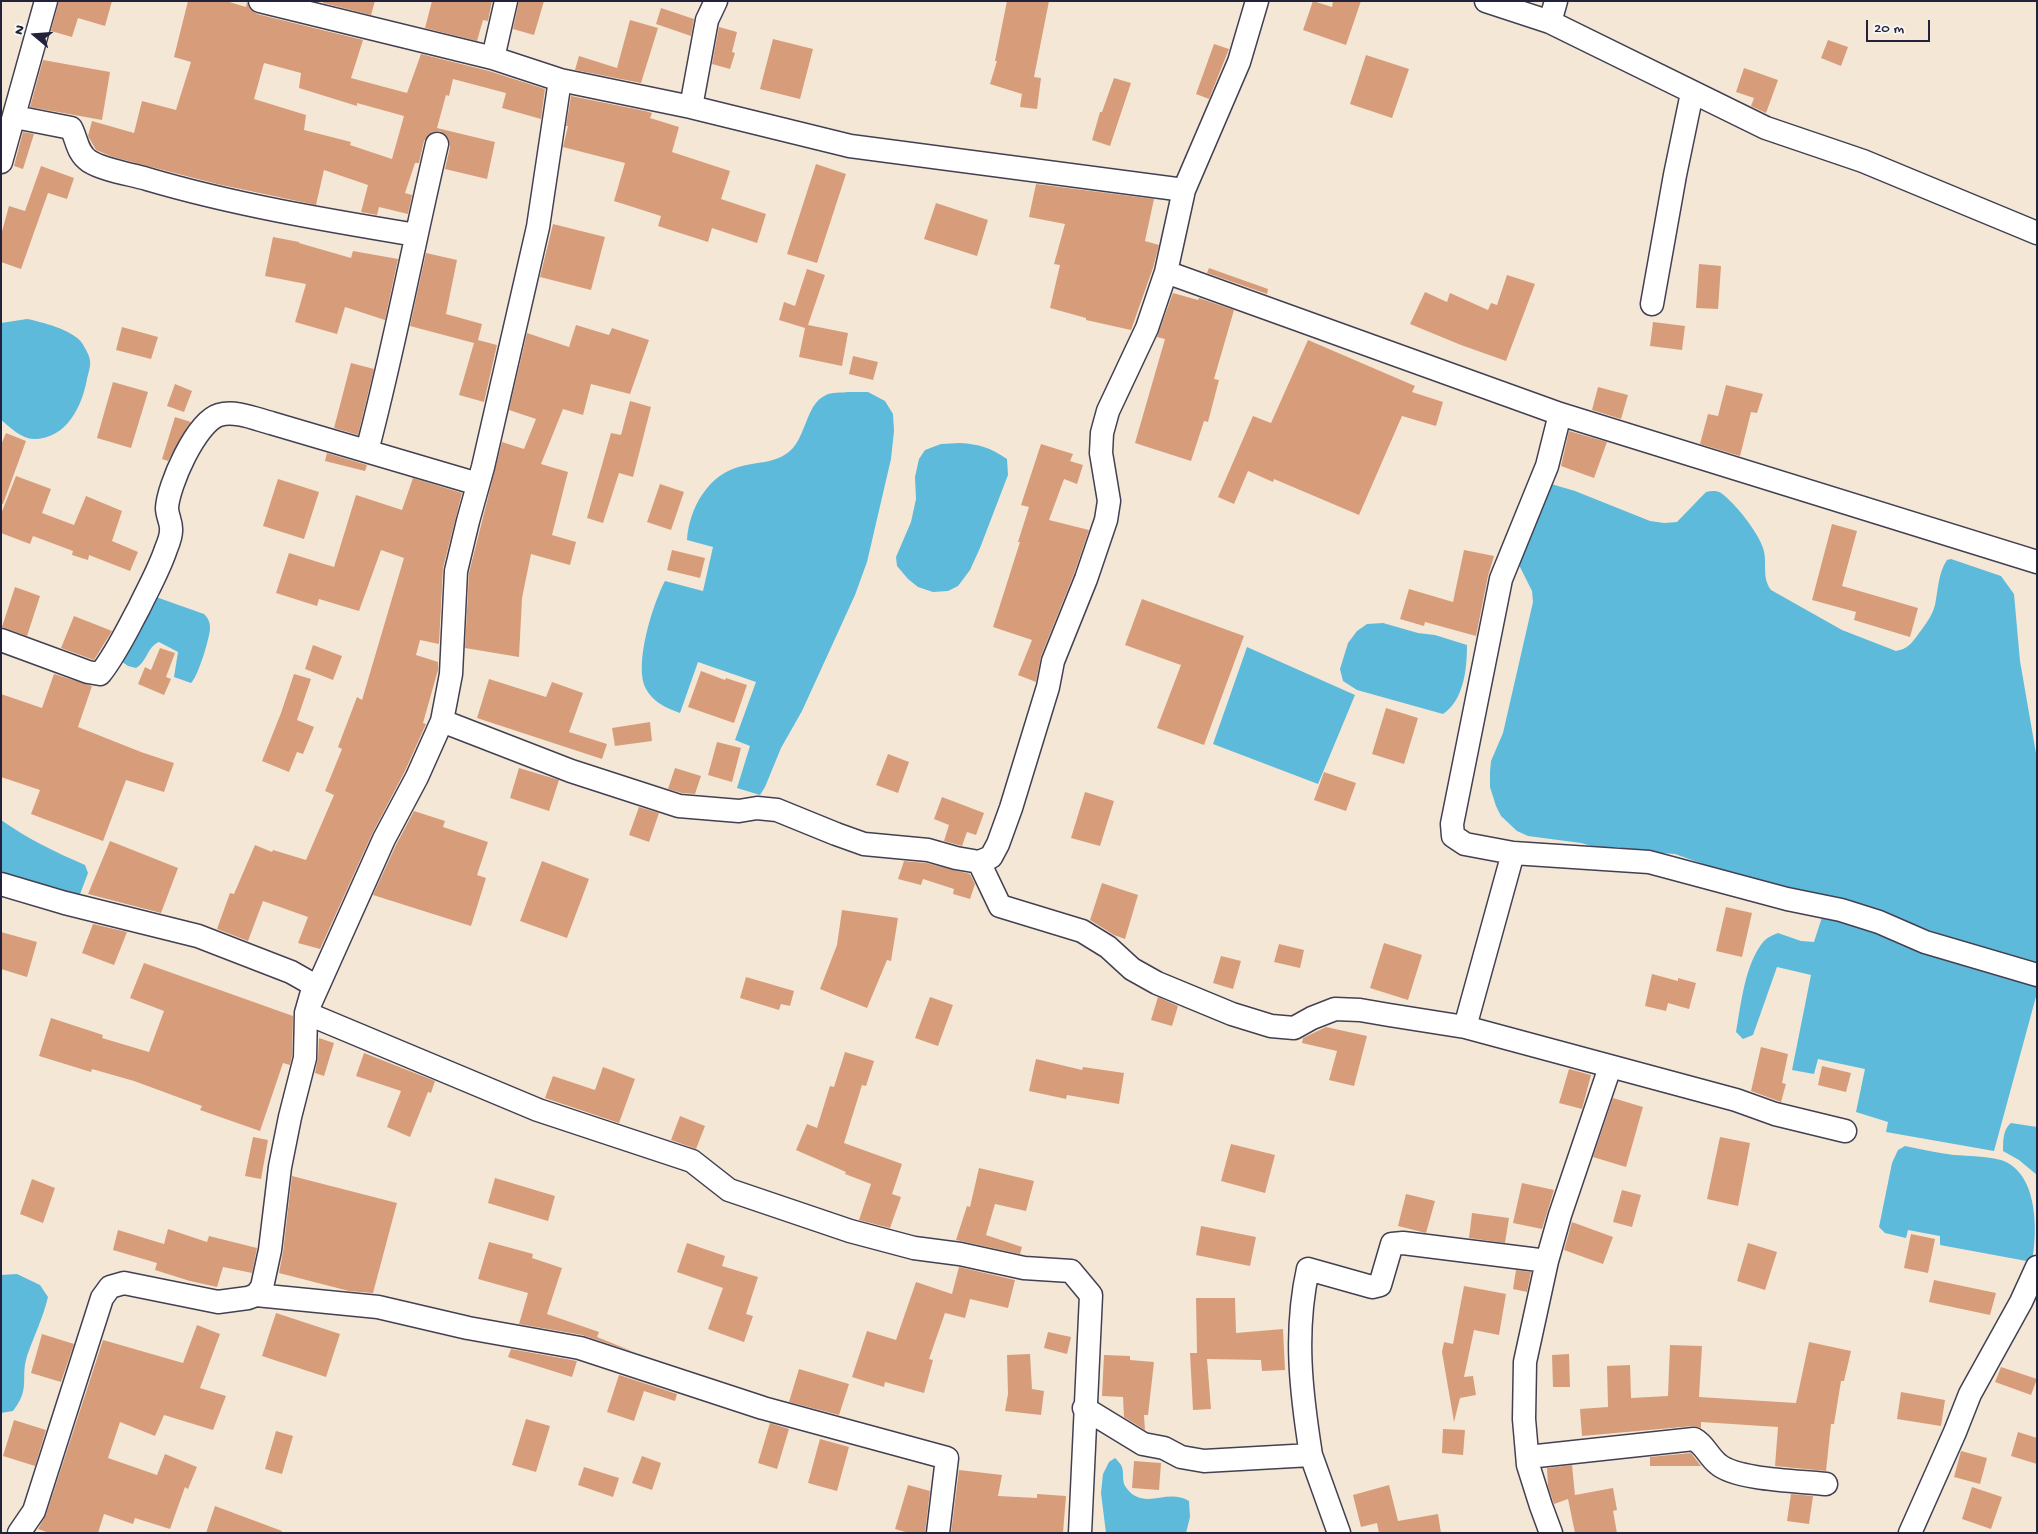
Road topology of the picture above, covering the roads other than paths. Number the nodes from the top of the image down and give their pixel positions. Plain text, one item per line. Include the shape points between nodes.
1 (46, 1) edge
2 (260, 1) edge
3 (506, 1) edge
4 (716, 1) edge
5 (1257, 1) edge
6 (1486, 1) edge
7 (1553, 12) edge
8 (493, 58) junction
9 (560, 80) junction
10 (1692, 93) junction
11 (691, 107) junction
12 (15, 117) junction
13 (438, 144) dead end
14 (1, 162) edge
15 (1184, 190) junction
16 (2037, 233) edge
17 (416, 235) junction
18 (1166, 272) junction
19 (1652, 304) dead end
20 (1560, 414) junction
21 (367, 451) junction
22 (478, 484) junction
23 (2037, 562) edge
24 (1, 640) edge
25 (442, 721) junction
26 (1513, 853) junction
27 (979, 862) junction
28 (1, 884) edge
29 (2037, 975) edge
30 (306, 1013) junction
31 (1465, 1027) junction
32 (1610, 1066) junction
33 (1845, 1131) dead end
34 (1547, 1261) junction
35 (2037, 1267) edge
36 (256, 1295) junction
37 (1084, 1408) junction
38 (1311, 1455) junction
39 (1528, 1457) junction
40 (1826, 1484) dead end
41 (19, 1533) edge
42 (938, 1533) edge
43 (1080, 1533) edge
44 (1339, 1533) edge
45 (1551, 1533) edge
46 (1910, 1533) edge

1 - 12 street
2 - 8 street
3 - 8 street
4 - 11 street via 707,20
5 - 15 street via 1239,62
6 - 7 street
7 - 10 street
8 - 9 street
9 - 11 street
9 - 22 street via 538,227
10 - 16 street via 1766,128 1863,161
10 - 19 street
11 - 15 street via 850,146
12 - 14 street
12 - 17 street via 71,128 80,153 90,161 184,190
13 - 17 street
15 - 18 street
17 - 21 street via 393,348
18 - 20 street
18 - 27 street via 1147,328 1104,426 1101,453 1109,501 1106,520 1054,661 1046,696 998,844 991,856
20 - 23 street
20 - 26 street via 1547,466 1501,579 1452,824 1453,836 1465,844
21 - 22 street
21 - 24 street via 238,414 218,415 202,427 187,449 167,509 171,531 165,551 128,628 100,674
22 - 25 street via 456,571 451,674
25 - 27 street via 571,771 679,806 739,812 757,808 777,810 864,844 928,850
25 - 30 street via 384,839
26 - 29 street via 1649,862 1786,900 1841,910 1925,942
26 - 31 street
27 - 31 street via 1000,906 1082,931 1156,983 1232,1014 1271,1026 1294,1028 1335,1010 1360,1010
28 - 30 street via 198,936 291,972 314,984
30 - 36 street via 305,1058 280,1167 270,1250 262,1287
30 - 37 street via 538,1110 692,1161 729,1190 850,1231 914,1248 1024,1268 1071,1271 1091,1296
31 - 32 street
32 - 33 street
32 - 34 street
34 - 38 street via 1403,1243 1392,1244 1380,1285 1372,1287 1308,1269 1301,1301 1300,1360
34 - 39 street via 1525,1362 1524,1419
35 - 46 street via 2022,1302 1970,1394
36 - 41 street via 218,1302 124,1283 110,1287 102,1298 34,1511
36 - 42 street via 378,1307 468,1328 580,1348 754,1405 947,1458
37 - 38 street via 1144,1444 1164,1448 1181,1457 1204,1461
37 - 43 street
38 - 44 street
39 - 40 street via 1694,1438 1718,1465 1735,1472
39 - 45 street

